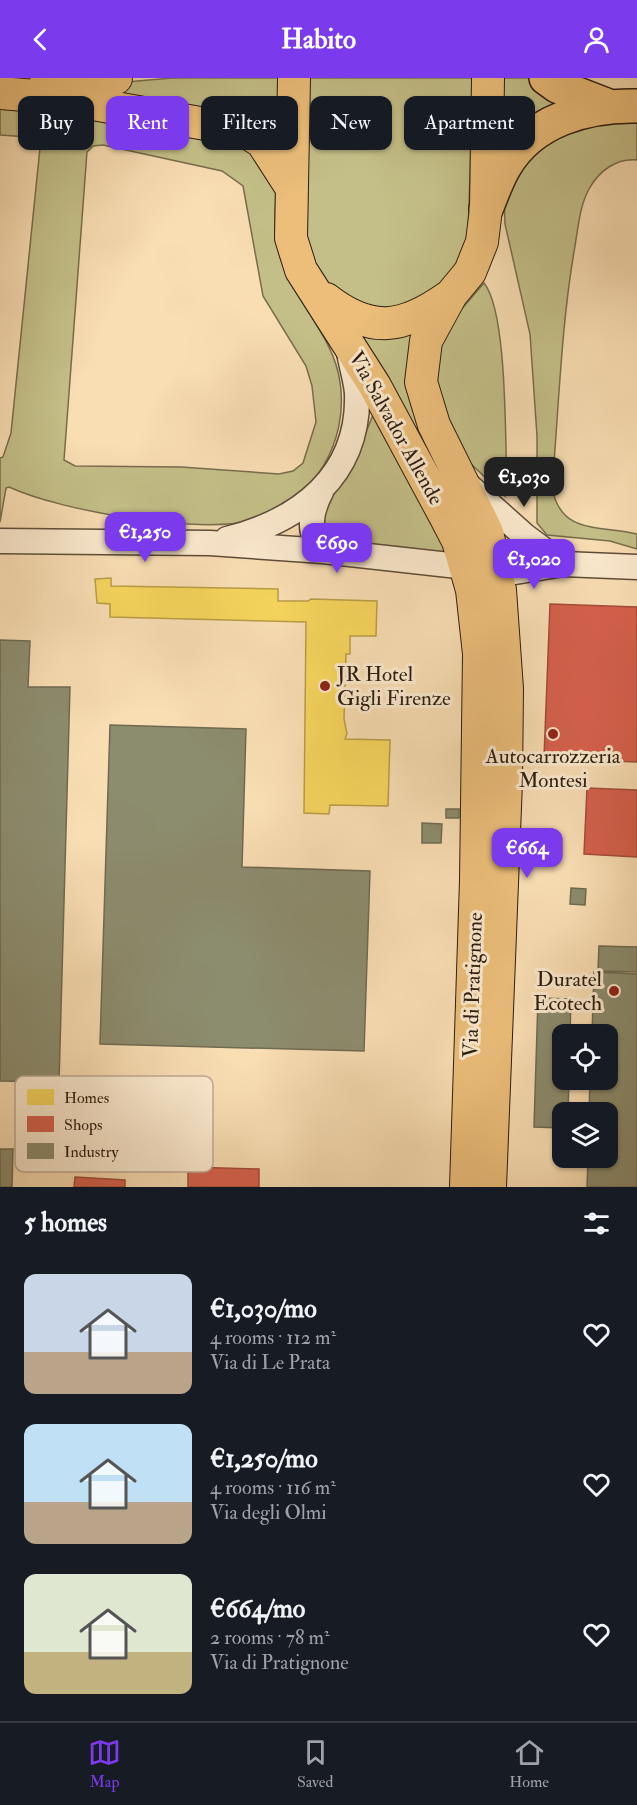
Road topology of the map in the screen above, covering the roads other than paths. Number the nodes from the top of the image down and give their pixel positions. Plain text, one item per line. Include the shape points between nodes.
1 (116, 78) edge
2 (294, 78) edge
3 (488, 78) edge
4 (546, 78) edge
5 (0, 91) edge
6 (621, 106) edge
7 (291, 187) junction
8 (486, 209) junction
9 (318, 293) junction
10 (451, 295) junction
11 (346, 337) junction
12 (463, 480) junction
13 (322, 490) junction
14 (0, 541) edge
15 (210, 543) junction
16 (323, 551) junction
17 (563, 564) junction
18 (467, 567) junction
19 (637, 567) edge
20 (497, 575) junction
21 (466, 1187) edge
22 (490, 1187) edge

1 - 5 main road
2 - 7 main road, Via Salvador Allende
3 - 8 main road, Via Salvador Allende
4 - 6 highway via 557,86
5 - 7 main road via 245,130 262,142
6 - 8 highway via 557,119 526,139 505,166
7 - 9 main road, Via Salvador Allende via 291,238 301,270
8 - 10 main road, Via Salvador Allende via 482,242 470,272
9 - 10 main road, Via Salvador Allende via 345,314 369,323 397,323 424,315
9 - 11 main road, Via Salvador Allende
10 - 12 main road, Via Salvador Allende via 426,341 421,382 434,425
11 - 13 street via 357,393 354,421 343,460
11 - 18 main road, Via Salvador Allende via 445,516
12 - 17 street
12 - 20 main road, Via Salvador Allende via 487,532
13 - 15 street via 281,521 253,533
13 - 16 street via 311,521 316,544
14 - 15 street
15 - 16 street
16 - 18 street
17 - 19 street
17 - 20 street
18 - 21 main road, Via di Pratignone via 479,654
20 - 22 main road, Via di Pratignone via 507,689

